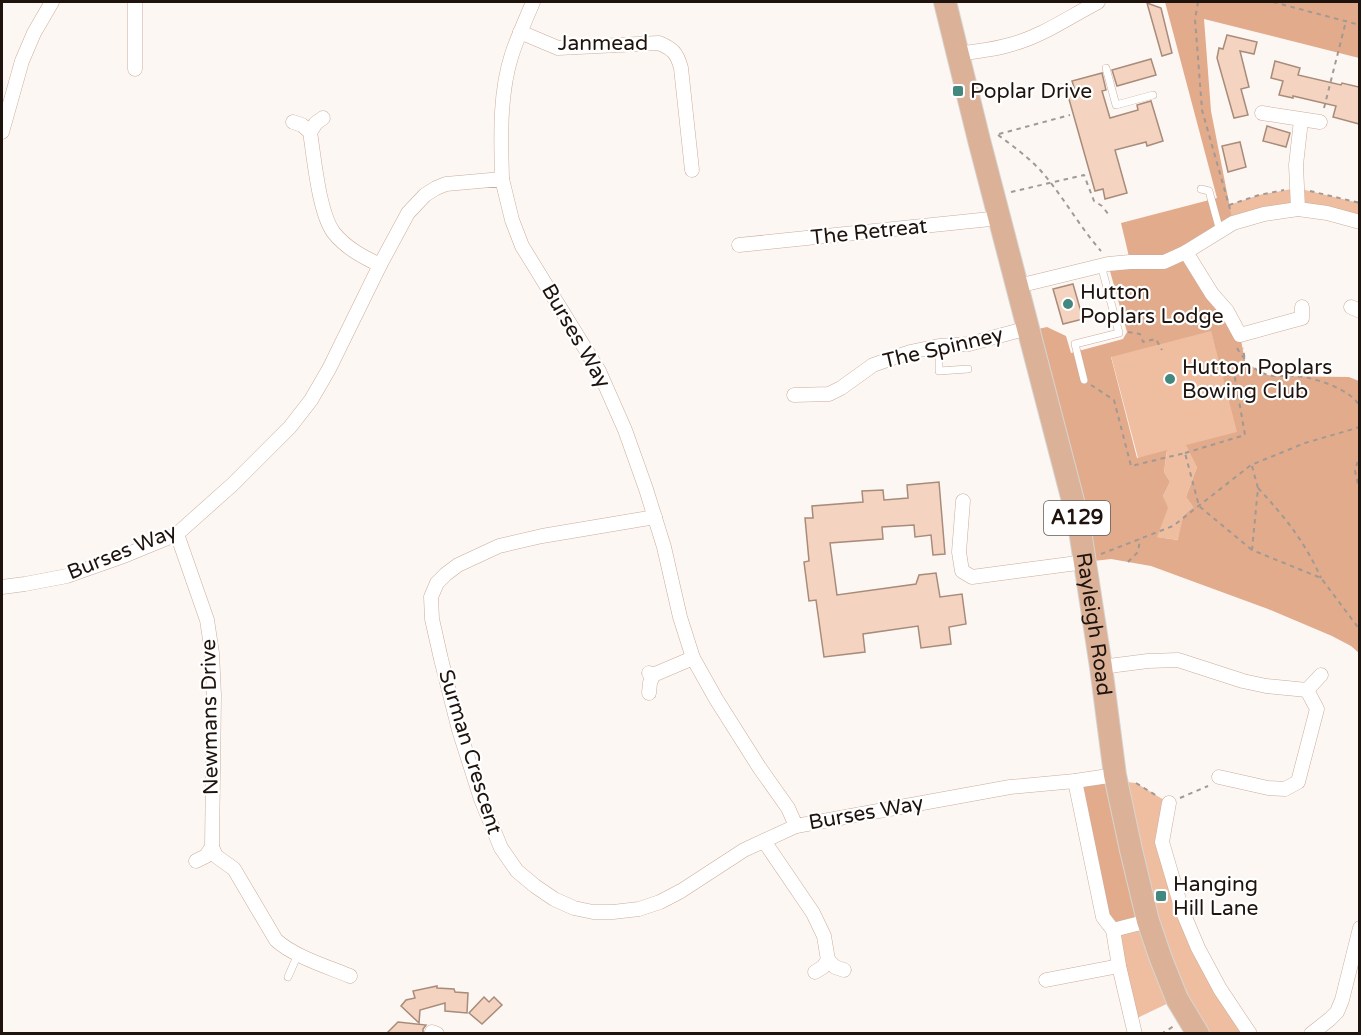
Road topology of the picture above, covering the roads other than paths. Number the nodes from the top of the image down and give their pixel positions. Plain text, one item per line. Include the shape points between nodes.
1 (50, 2) edge
2 (135, 2) edge
3 (533, 2) edge
4 (945, 2) edge
5 (1067, 2) edge
6 (1098, 2) edge
7 (1072, 15) junction
8 (520, 32) junction
9 (958, 54) junction
10 (1106, 68) dead end
11 (135, 69) dead end
12 (1153, 95) dead end
13 (1262, 113) dead end
14 (323, 118) dead end
15 (1301, 120) junction
16 (293, 122) dead end
17 (1320, 122) road end
18 (2, 132) edge
19 (310, 132) junction
20 (692, 170) dead end
21 (502, 179) junction
22 (1201, 189) dead end
23 (1298, 209) junction
24 (1000, 218) junction
25 (1359, 222) edge
26 (1221, 231) junction
27 (739, 245) dead end
28 (1186, 252) junction
29 (1105, 264) junction
30 (380, 265) junction
31 (1018, 286) junction
32 (1302, 307) dead end
33 (1028, 328) junction
34 (939, 346) junction
35 (968, 369) dead end
36 (1084, 380) road end
37 (794, 395) dead end
38 (963, 501) dead end
39 (654, 517) junction
40 (177, 534) junction
41 (1085, 562) junction
42 (2, 587) edge
43 (693, 658) junction
44 (1101, 667) junction
45 (1321, 675) dead end
46 (1307, 690) junction
47 (649, 693) dead end
48 (1116, 775) junction
49 (1219, 777) dead end
50 (1076, 782) junction
51 (1169, 803) dead end
52 (796, 826) junction
53 (764, 841) junction
54 (212, 847) junction
55 (196, 861) dead end
56 (1148, 921) junction
57 (1359, 928) edge
58 (1113, 930) junction
59 (298, 954) junction
60 (828, 960) junction
61 (1119, 966) junction
62 (844, 970) dead end
63 (815, 972) dead end
64 (350, 976) dead end
65 (288, 977) dead end
66 (1046, 980) dead end
67 (1134, 1034) edge
68 (1198, 1034) edge
69 (1250, 1034) edge
70 (1311, 1034) edge

1 - 18 street via 22,61
2 - 11 street
3 - 8 street
4 - 9 main road, Rayleigh Road / A129
5 - 7 street
6 - 7 street
7 - 9 street via 1051,29 1010,45
8 - 20 street, Janmead via 558,48 659,43 669,47 678,56 681,68
8 - 21 street via 512,56 500,132
9 - 24 main road, Rayleigh Road / A129 via 988,137
10 - 12 lane via 1116,105
13 - 15 street
14 - 19 street
15 - 17 street
15 - 23 street via 1296,165
16 - 19 street
19 - 30 street via 320,194 332,231 364,258
21 - 30 street, Burses Way via 446,184 425,195 408,213
21 - 39 street, Burses Way via 522,246 599,371 625,430
22 - 26 lane via 1209,191
23 - 25 street
23 - 26 street via 1264,214 1233,223
24 - 27 street, The Retreat
24 - 31 main road, Rayleigh Road / A129
26 - 28 street
28 - 29 street via 1164,262
28 - 32 street via 1240,334 1302,318
29 - 31 street
29 - 36 lane via 1119,333 1075,344
30 - 40 street, Burses Way via 311,400 233,484
31 - 33 main road, Rayleigh Road / A129
33 - 34 street, The Spinney via 969,344
33 - 41 main road, Rayleigh Road / A129 via 1079,524
34 - 35 lane via 939,371
34 - 37 street, The Spinney via 873,365 829,394
38 - 41 street via 958,552 962,571 972,577
39 - 43 street, Burses Way
39 - 53 street, Surman Crescent via 499,546 458,565 437,583 431,597 432,619 481,800 501,848 516,871 554,899 593,912 639,909 660,902
40 - 42 street, Burses Way via 67,576
40 - 54 street, Newmans Drive via 207,620 212,653
41 - 44 main road, Rayleigh Road / A129
43 - 47 street via 651,674
43 - 52 street, Burses Way
44 - 46 street via 1178,660 1243,681
44 - 48 main road, Rayleigh Road / A129
45 - 46 street
46 - 49 street via 1317,709 1298,782 1286,789 1268,788
48 - 50 street, Burses Way
48 - 56 main road, Rayleigh Road / A129
50 - 52 street, Burses Way via 1010,787
50 - 58 street via 1103,917
51 - 69 street via 1162,842 1182,910 1220,989
52 - 53 street, Surman Crescent
53 - 60 street via 813,913 824,936
54 - 55 street
54 - 59 street via 216,856 234,869 276,940
56 - 58 street
56 - 68 main road, Rayleigh Road / A129 via 1177,999
57 - 70 street via 1337,1012
58 - 61 street
59 - 64 street
59 - 65 lane
60 - 62 street
60 - 63 street
61 - 66 street
61 - 67 street

